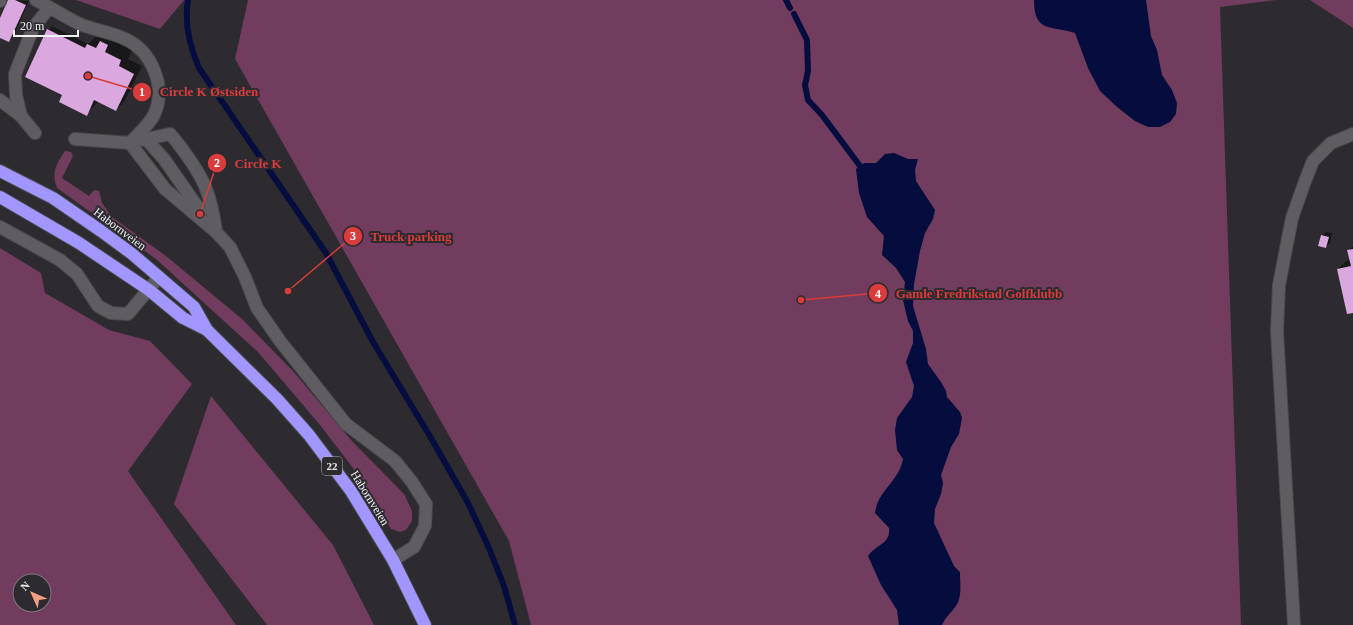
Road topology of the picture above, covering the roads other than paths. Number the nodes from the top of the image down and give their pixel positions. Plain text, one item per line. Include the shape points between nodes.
1 (36, 0) edge
2 (49, 8) junction
3 (0, 100) edge
4 (21, 116) junction
5 (34, 133) dead end
6 (1353, 134) edge
7 (76, 139) dead end
8 (146, 139) junction
9 (130, 143) junction
10 (0, 171) edge
11 (0, 197) edge
12 (0, 227) edge
13 (216, 232) junction
14 (159, 277) junction
15 (149, 290) junction
16 (207, 330) junction
17 (392, 560) junction
18 (425, 625) edge
19 (1294, 625) edge

1 - 2 street
2 - 4 street via 33,28 15,74
2 - 9 street via 84,25 124,38 137,47 150,63 158,78 160,99 153,116
3 - 4 street
4 - 5 street
6 - 19 street via 1331,143 1313,161 1292,218 1279,284 1277,332
7 - 9 street
8 - 9 street
8 - 13 street via 164,159
8 - 13 street via 170,134 178,144 206,187
9 - 13 street via 166,189
10 - 14 highway, Habornveien / 22 via 53,198 101,231
11 - 15 highway, Habornveien / 22 via 79,243
12 - 15 street via 60,260 77,274 98,306 111,313 128,314
13 - 17 street via 230,247 246,277 257,308 280,341 346,424 394,461 426,504 425,526 414,546
14 - 15 street
14 - 16 highway, Habornveien / 22 via 194,307
15 - 16 highway, Habornveien / 22 via 183,318
16 - 17 highway, Habornveien / 22 via 250,370 309,435 351,491
17 - 18 highway, Habornveien / 22

